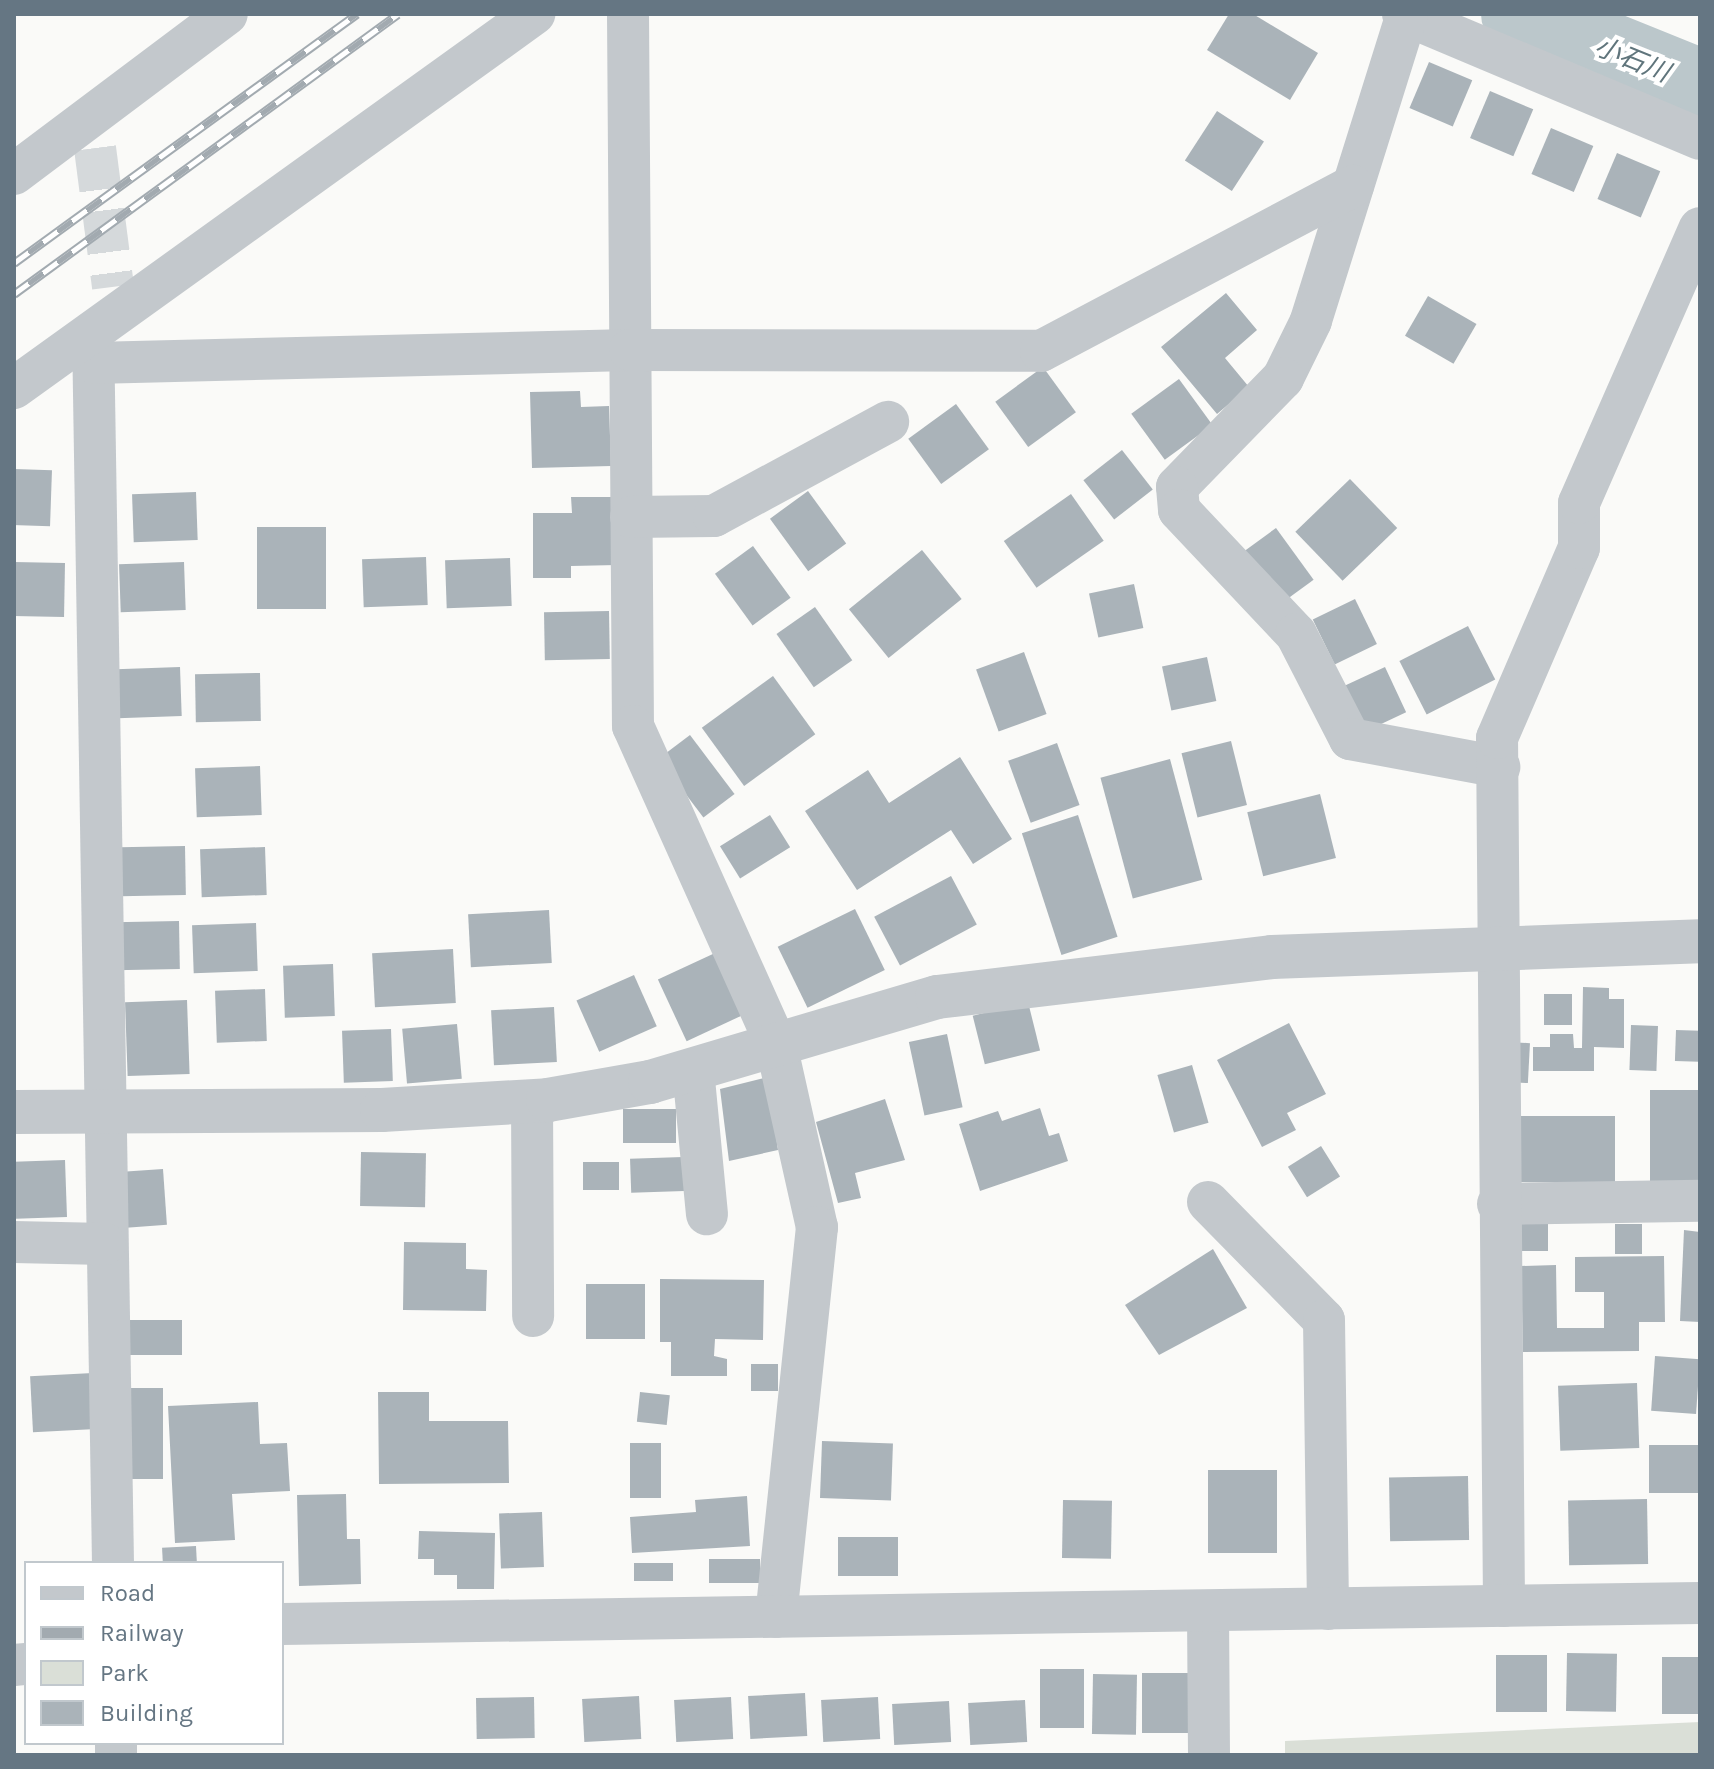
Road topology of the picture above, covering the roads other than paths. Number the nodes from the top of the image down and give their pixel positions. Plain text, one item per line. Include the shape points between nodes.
1 (227, 14) edge
2 (534, 14) edge
3 (628, 14) edge
4 (1406, 15) edge
5 (1700, 139) edge
6 (14, 174) edge
7 (1353, 186) junction
8 (1700, 228) edge
9 (104, 324) junction
10 (630, 350) junction
11 (14, 388) edge
12 (888, 422) dead end
13 (631, 517) junction
14 (1499, 767) junction
15 (1700, 941) edge
16 (1500, 945) junction
17 (776, 1044) junction
18 (693, 1069) junction
19 (532, 1101) junction
20 (102, 1111) junction
21 (14, 1112) edge
22 (1700, 1201) edge
23 (1208, 1202) dead end
24 (1498, 1204) junction
25 (707, 1214) dead end
26 (14, 1242) edge
27 (105, 1244) junction
28 (533, 1316) dead end
29 (113, 1561) edge
30 (1700, 1603) edge
31 (1504, 1606) junction
32 (1328, 1609) junction
33 (1208, 1611) junction
34 (776, 1617) junction
35 (284, 1624) edge
36 (1209, 1755) edge

1 - 6 street via 93,134
2 - 9 street
3 - 10 street
4 - 5 street
4 - 7 street
7 - 10 street via 1041,351
7 - 14 street via 1311,321 1283,378 1177,487 1179,510 1296,634 1350,739
8 - 14 street via 1579,503 1579,548 1497,738
9 - 10 street
9 - 11 street
9 - 20 street
10 - 13 street
12 - 13 street via 714,516
13 - 17 street via 633,726
14 - 16 street
15 - 16 street
16 - 17 street via 1272,957 953,995
16 - 24 street
17 - 18 street
17 - 34 street via 817,1227
18 - 19 street via 650,1082
18 - 25 street
19 - 20 street via 382,1110
19 - 28 street
20 - 21 street
20 - 27 street
22 - 24 street
23 - 32 street via 1324,1320
24 - 31 street
26 - 27 street
27 - 29 street
30 - 31 street
31 - 32 street
32 - 33 street
33 - 34 street
33 - 36 street
34 - 35 street

